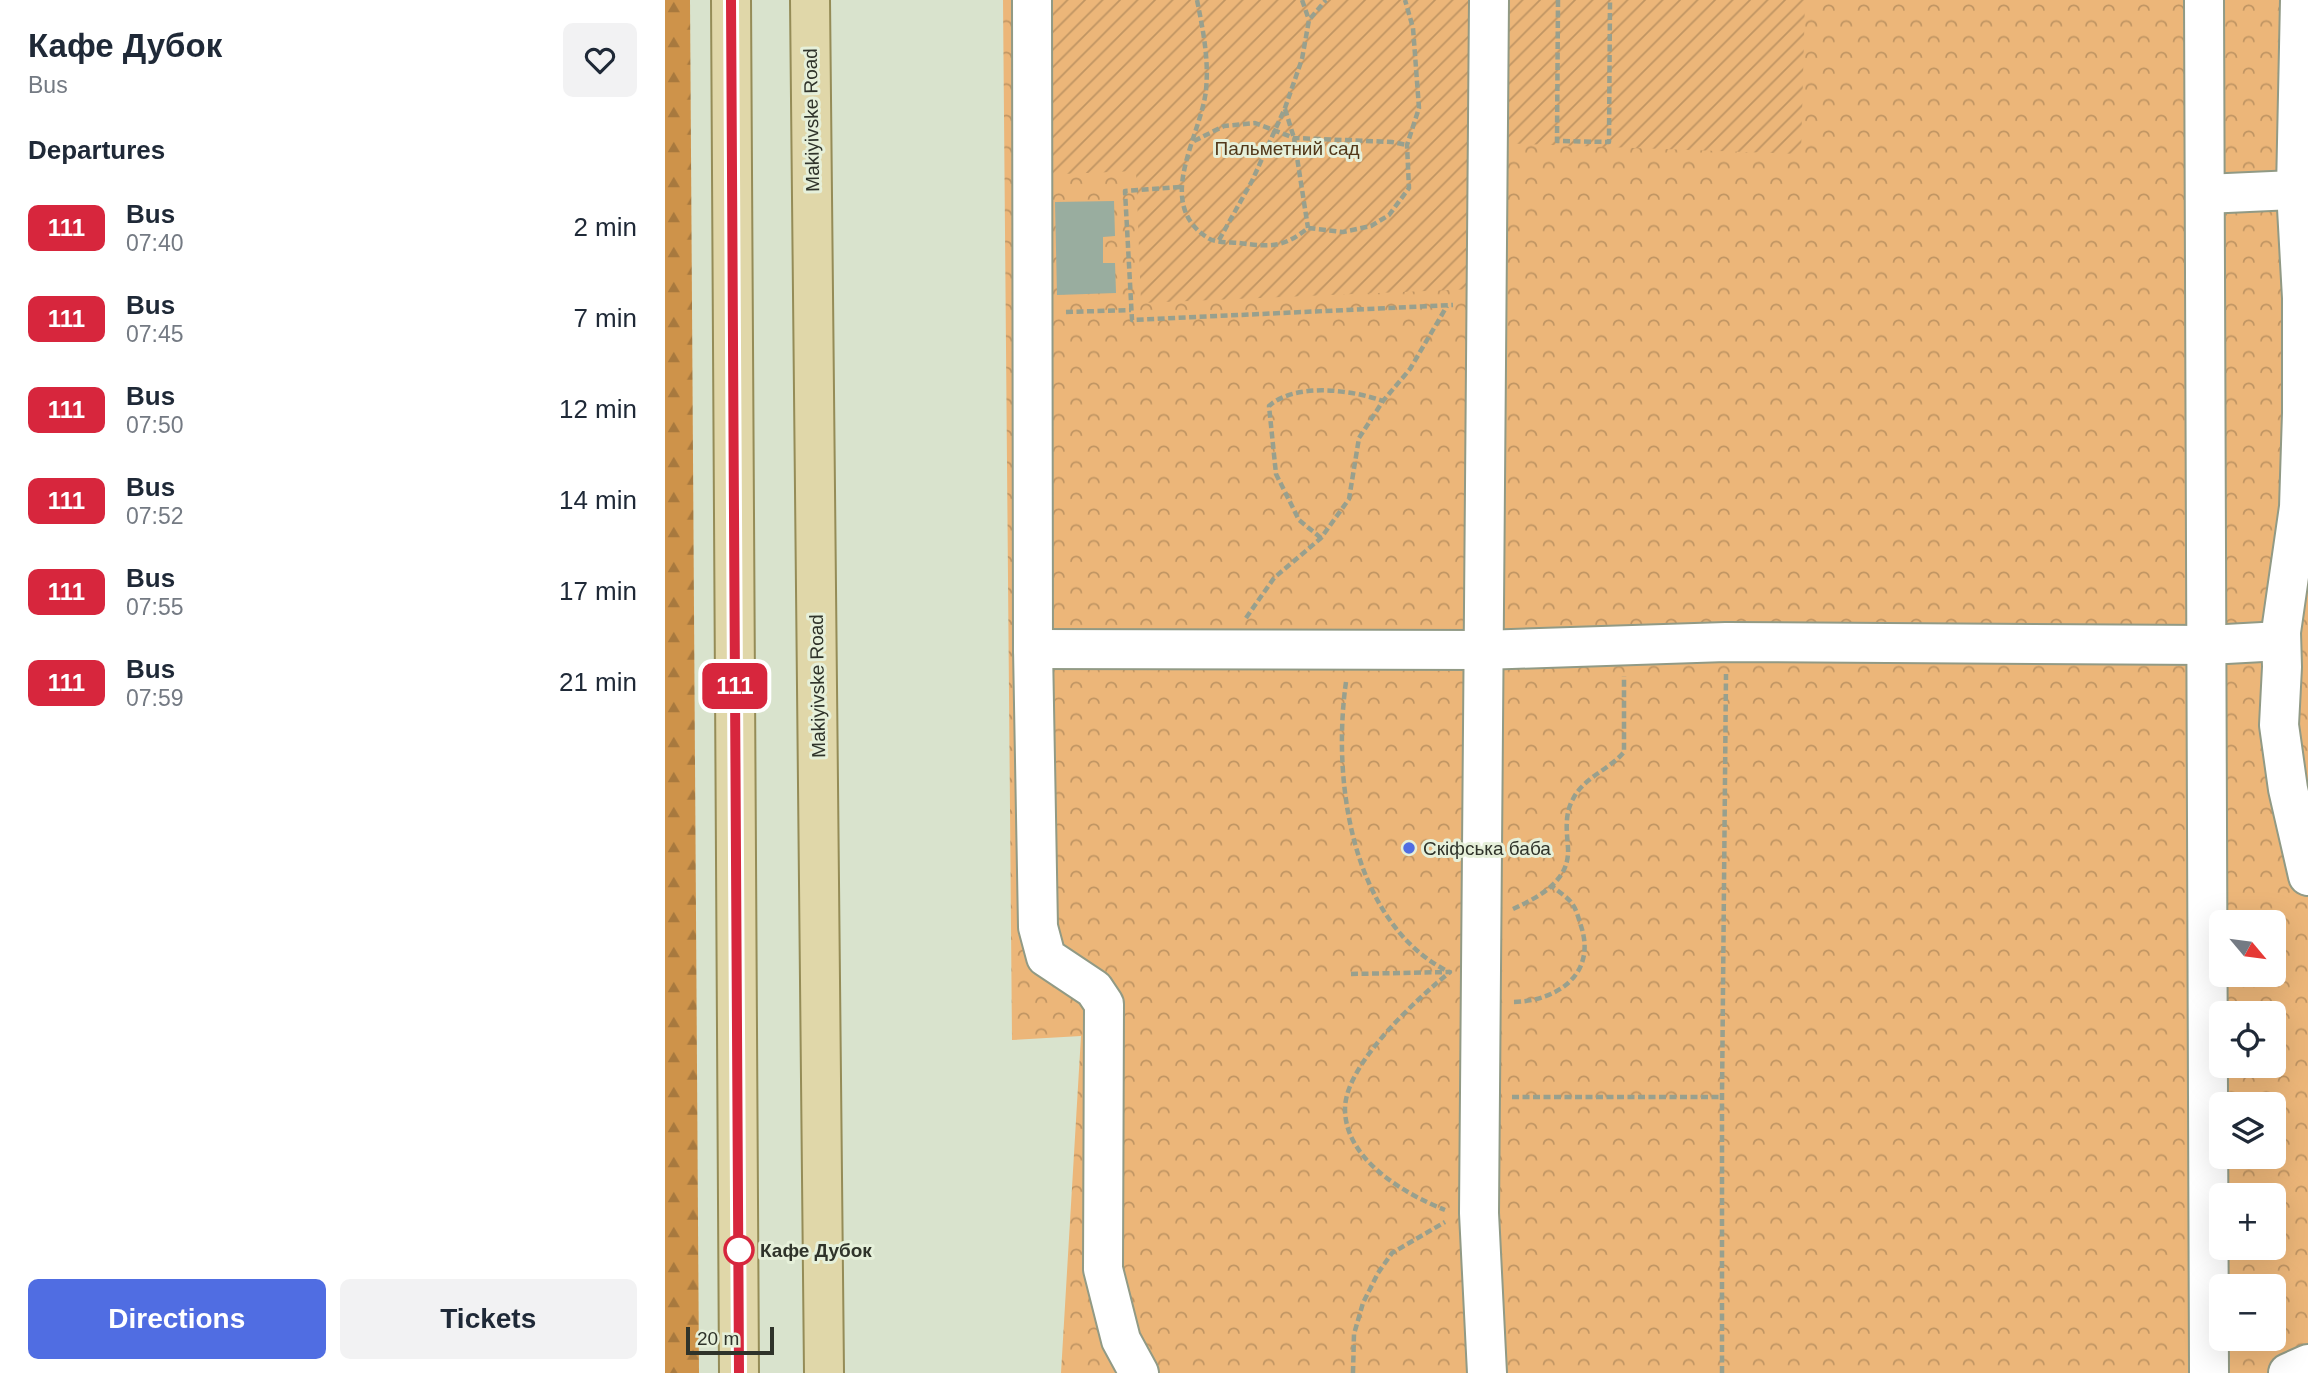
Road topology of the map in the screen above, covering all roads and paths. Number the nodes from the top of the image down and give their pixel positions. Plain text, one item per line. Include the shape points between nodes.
1 (731, 0) edge
2 (810, 0) edge
3 (1032, 0) edge
4 (1197, 0) edge
5 (1302, 0) edge
6 (1326, 0) edge
7 (1405, 0) edge
8 (1489, 0) edge
9 (1558, 0) edge
10 (1610, 0) edge
11 (2204, 0) edge
12 (2300, 0) edge
13 (1309, 20) junction
14 (1285, 108) junction
15 (1275, 129) junction
16 (1294, 138) junction
17 (1194, 141) junction
18 (1407, 145) junction
19 (1180, 187) junction
20 (2296, 190) junction
21 (2205, 194) junction
22 (1308, 228) junction
23 (1219, 241) junction
24 (1485, 304) junction
25 (1447, 305) junction
26 (1131, 310) junction
27 (1034, 313) junction
28 (1383, 401) junction
29 (1321, 538) junction
30 (2281, 641) junction
31 (1726, 642) junction
32 (1628, 644) junction
33 (2208, 645) junction
34 (1033, 649) junction
35 (1230, 650) junction
36 (1350, 650) junction
37 (1482, 650) junction
38 (2308, 876) edge
39 (1553, 887) junction
40 (1482, 909) junction
41 (1351, 974) dead end
42 (1470, 982) junction
43 (1479, 1097) junction
44 (1722, 1097) junction
45 (1470, 1213) junction
46 (2308, 1364) edge
47 (739, 1373) edge
48 (824, 1373) edge
49 (1139, 1373) edge
50 (1353, 1373) edge
51 (1486, 1373) edge
52 (1722, 1373) edge
53 (2209, 1373) edge
54 (2288, 1373) edge

1 - 47 main road
2 - 48 main road, Makiyivske Road
3 - 27 street
4 - 17 path via 1207,54 1206,92
5 - 13 path
6 - 13 path
7 - 18 path via 1413,28 1419,108
8 - 24 street
9 - 10 path via 1557,142 1609,142
11 - 21 street
12 - 20 street
13 - 14 path via 1302,59
14 - 15 path
14 - 16 path
15 - 16 path
15 - 17 path via 1255,123 1224,126
15 - 23 path
16 - 18 path
16 - 22 path
17 - 19 path
18 - 22 path via 1409,188 1389,215 1371,226 1343,232
19 - 23 path via 1187,218 1209,239
19 - 26 path via 1125,191
20 - 21 street
20 - 30 street via 2302,298 2299,508
21 - 33 street
22 - 23 path via 1289,243 1262,246
24 - 25 path
24 - 37 street
25 - 26 path via 1132,320
25 - 28 path via 1410,369
26 - 27 path
27 - 34 street
28 - 29 path via 1359,438 1349,499
28 - 29 path via 1358,392 1334,391 1279,397 1269,406 1276,474 1299,520
29 - 35 path via 1273,578 1247,614
30 - 33 street
30 - 38 street via 2279,725
31 - 32 street
31 - 33 street
31 - 44 path
32 - 37 street
32 - 39 path via 1623,684 1625,752 1592,776 1572,800 1566,825 1569,852
33 - 53 street
34 - 35 street
34 - 49 street via 1038,927 1046,957 1094,989 1104,1004 1103,1269 1121,1340
35 - 36 street
36 - 37 street
36 - 42 path via 1342,731 1350,822 1360,862 1378,902 1402,935 1430,962
37 - 40 street
39 - 40 path via 1508,911
39 - 42 path via 1573,905 1583,932 1578,972 1556,993 1535,1001
40 - 42 street
41 - 42 path
42 - 43 street
42 - 45 path via 1419,997 1372,1051 1352,1083 1345,1109 1351,1137 1394,1184 1424,1201
43 - 44 path
43 - 45 street
44 - 52 path
45 - 50 path via 1392,1253 1363,1303 1354,1334
45 - 51 street
46 - 54 street

